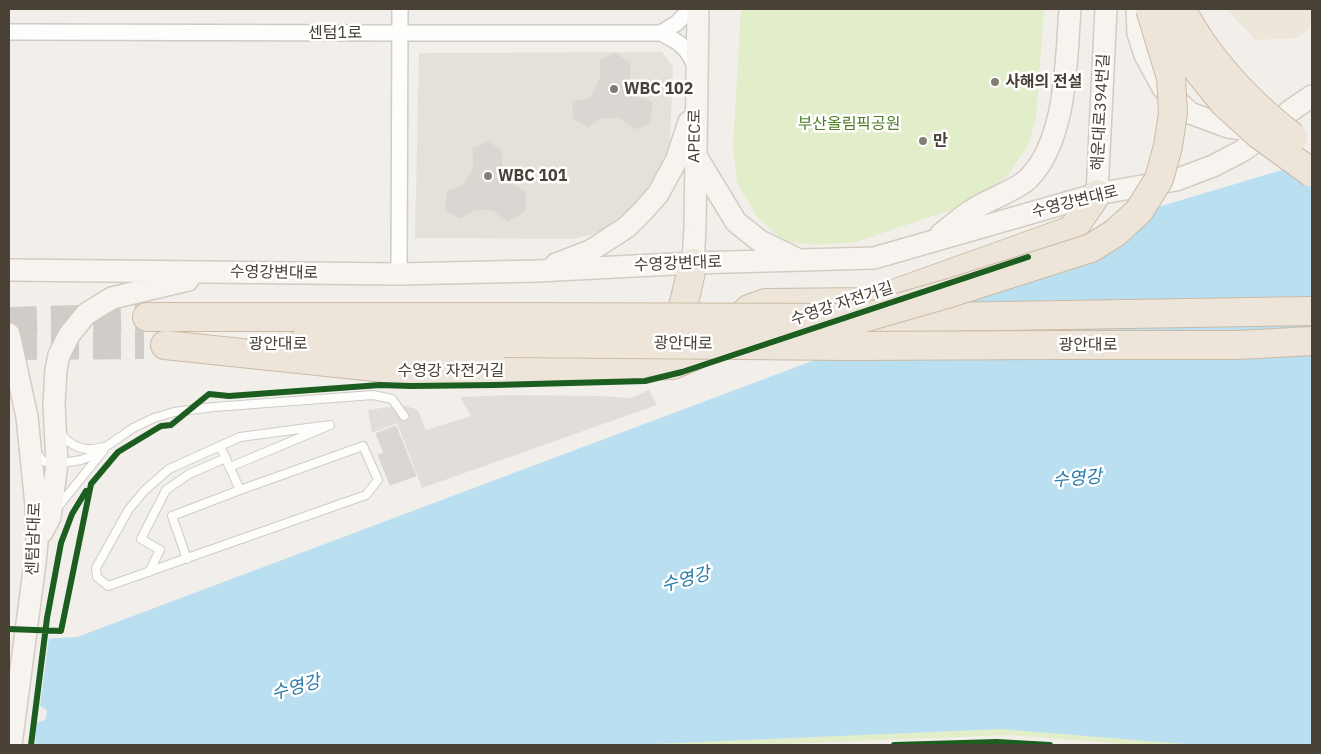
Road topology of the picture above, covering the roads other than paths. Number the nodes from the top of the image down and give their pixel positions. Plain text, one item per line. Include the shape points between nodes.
1 (400, 9) edge
2 (690, 9) edge
3 (698, 9) edge
4 (1070, 9) edge
5 (1101, 9) edge
6 (1137, 9) edge
7 (1150, 9) edge
8 (1156, 9) edge
9 (1181, 9) edge
10 (1106, 16) edge
11 (9, 32) edge
12 (400, 33) junction
13 (661, 33) junction
14 (697, 70) junction
15 (1312, 96) edge
16 (696, 100) junction
17 (1312, 104) edge
18 (1290, 111) junction
19 (1268, 133) junction
20 (1312, 151) edge
21 (695, 154) junction
22 (1312, 172) edge
23 (1097, 194) junction
24 (929, 242) junction
25 (799, 261) junction
26 (692, 263) junction
27 (9, 270) edge
28 (221, 272) junction
29 (538, 272) junction
30 (399, 274) junction
31 (1312, 312) edge
32 (147, 317) tunnel mouth
33 (863, 318) junction
34 (502, 330) junction
35 (9, 334) edge
36 (1312, 341) edge
37 (644, 366) junction
38 (404, 416) dead end
39 (55, 425) junction
40 (30, 441) junction
41 (108, 446) junction
42 (220, 446) junction
43 (226, 458) junction
44 (56, 464) junction
45 (230, 467) junction
46 (240, 490) junction
47 (50, 517) junction
48 (37, 543) junction
49 (187, 559) junction
50 (149, 572) junction
51 (10, 745) edge

1 - 12 street
2 - 13 street
3 - 14 main road, APEC로
4 - 24 main road via 1059,113 1050,146 1039,165 1027,180 974,209
5 - 10 main road, 해운대로394번길
6 - 19 main road via 1138,33 1145,55 1163,88 1190,113 1228,127
7 - 33 highway, bridge via 1171,78 1173,113 1159,179 1138,211 1115,233 1091,248
8 - 22 highway, bridge via 1187,57 1224,103 1258,134
9 - 20 highway, bridge via 1204,46 1234,83 1271,120
10 - 23 main road, 해운대로394번길
11 - 12 street, 센텀1로
12 - 13 street, 센텀1로
12 - 30 street
13 - 14 street via 689,53
14 - 16 main road, APEC로
15 - 18 main road, 수영강변대로
16 - 21 main road, APEC로
16 - 29 main road via 676,161 653,200 627,228 590,251
17 - 18 main road
18 - 19 main road, 수영강변대로
19 - 23 main road, 수영강변대로 via 1213,166 1176,180
21 - 25 main road via 736,222 760,241
21 - 26 main road, APEC로
23 - 24 main road, 수영강변대로
23 - 37 highway via 1072,230 871,302 766,303 749,310 701,353 673,365
24 - 25 main road, 수영강변대로 via 874,258
25 - 26 main road, 수영강변대로
26 - 29 main road, 수영강변대로
26 - 37 highway via 674,332 661,352
27 - 28 main road, 수영강변대로
28 - 30 main road, 수영강변대로
28 - 39 main road via 112,298 86,314 69,335 59,355
29 - 30 main road, 수영강변대로
31 - 33 highway, 광안대로, bridge
32 - 34 highway, 광안대로
33 - 34 highway, 광안대로, bridge
34 - 36 highway, 광안대로, bridge via 871,346 1238,345
34 - 37 highway, 광안대로 via 155,345 413,371
35 - 40 main road, 센텀남대로
38 - 41 lane via 392,400 373,395 214,407 154,418
39 - 41 lane via 74,445 88,450
39 - 44 main road
40 - 44 lane via 44,461
40 - 48 main road, 센텀남대로
41 - 44 lane via 81,460
41 - 47 lane
42 - 43 lane
42 - 45 lane via 240,437 330,424
42 - 50 lane via 169,469 145,490 129,509 96,568 97,577 108,586
43 - 45 lane
43 - 50 lane via 189,474 166,490 141,539 160,550
44 - 47 main road
45 - 46 lane
46 - 49 lane via 172,516
46 - 49 lane via 363,446 378,480 366,495
47 - 48 main road
48 - 51 main road, 센텀남대로
49 - 50 lane

